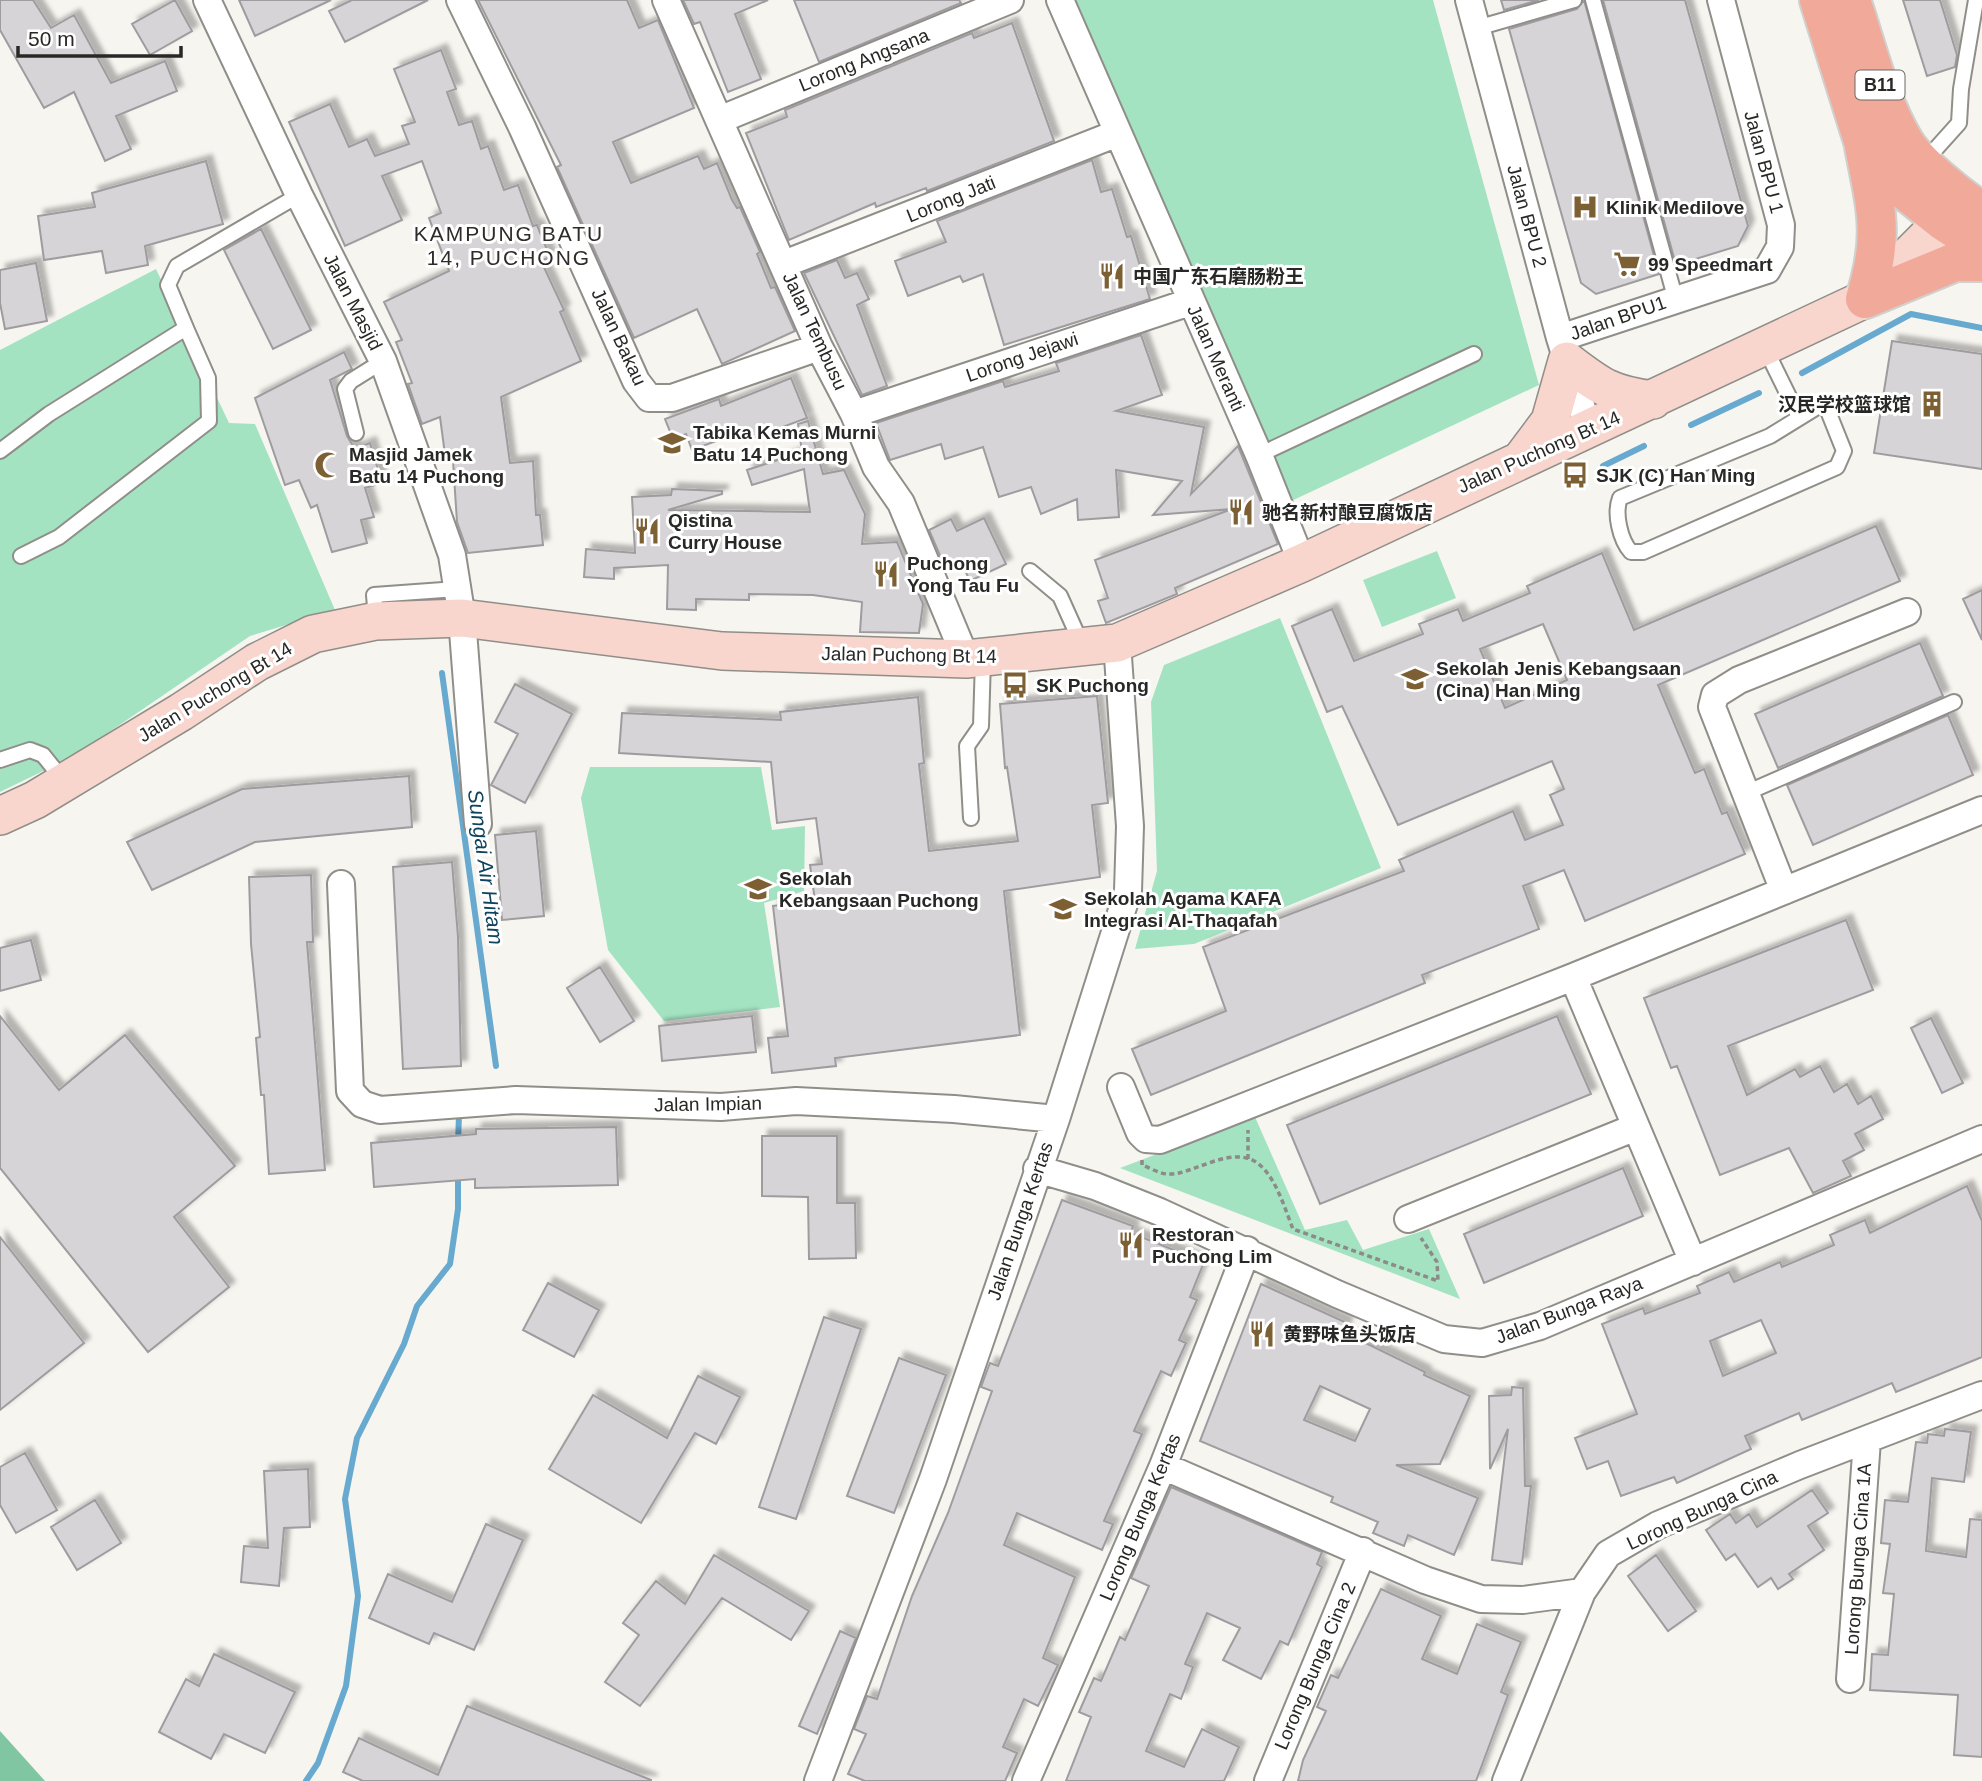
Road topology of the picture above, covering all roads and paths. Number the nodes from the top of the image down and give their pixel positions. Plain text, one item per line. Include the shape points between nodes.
1 (207, 0) edge
2 (460, 0) edge
3 (666, 0) edge
4 (1010, 0) edge
5 (1060, 0) edge
6 (1469, 0) edge
7 (1574, 0) edge
8 (1593, 0) edge
9 (1721, 0) edge
10 (1819, 0) edge
11 (1851, 0) edge
12 (1976, 0) edge
13 (1477, 28) junction
14 (719, 120) junction
15 (1118, 133) junction
16 (1863, 141) junction
17 (1924, 162) junction
18 (299, 195) junction
19 (1961, 210) edge
20 (1982, 246) edge
21 (1982, 262) edge
22 (784, 264) junction
23 (1675, 297) junction
24 (1865, 299) junction
25 (1190, 302) junction
26 (186, 328) junction
27 (819, 347) junction
28 (1765, 348) junction
29 (1563, 349) junction
30 (1474, 354) dead end
31 (383, 361) junction
32 (1653, 400) junction
33 (854, 414) junction
34 (1799, 417) junction
35 (1589, 431) junction
36 (356, 433) dead end
37 (0, 451) edge
38 (1259, 455) junction
39 (1523, 457) junction
40 (22, 556) dead end
41 (1302, 563) junction
42 (1030, 570) dead end
43 (460, 604) junction
44 (1907, 612) dead end
45 (1100, 645) junction
46 (975, 659) junction
47 (1954, 702) dead end
48 (0, 760) edge
49 (64, 782) junction
50 (1746, 793) junction
51 (1982, 810) edge
52 (0, 816) edge
53 (971, 818) dead end
54 (478, 824) dead end
55 (341, 884) dead end
56 (1784, 891) junction
57 (1573, 977) junction
58 (1121, 1087) dead end
59 (1056, 1119) junction
60 (1636, 1127) junction
61 (1146, 1139) junction
62 (1982, 1139) edge
63 (1037, 1168) junction
64 (1408, 1219) joint
65 (1247, 1250) junction
66 (1693, 1262) junction
67 (1982, 1395) edge
68 (1867, 1440) junction
69 (1163, 1466) junction
70 (1363, 1551) junction
71 (1582, 1592) junction
72 (1850, 1679) dead end
73 (818, 1781) edge
74 (1026, 1781) edge
75 (1268, 1781) edge
76 (1506, 1781) edge

1 - 18 street, Jalan Masjid
2 - 27 street, Jalan Bakau via 636,381 649,398 673,398
3 - 14 street, Jalan Tembusu
4 - 14 street, Lorong Angsana
5 - 15 street, Jalan Meranti
6 - 13 street, Jalan BPU 2
7 - 13 lane
8 - 23 lane
9 - 23 street, Jalan BPU 1 via 1781,225 1780,247 1767,270
10 - 16 main road, B11
11 - 17 main road, B11 via 1879,84 1906,144
12 - 17 lane via 1959,123
13 - 29 street, Jalan BPU 2
14 - 22 street, Jalan Tembusu
15 - 22 street, Lorong Jati
15 - 25 street, Jalan Meranti
16 - 19 main road, B11 via 1899,186
16 - 24 main road via 1879,229
17 - 19 main road, B11
18 - 26 lane via 177,266 168,285
18 - 31 street, Jalan Masjid
19 - 20 main road, B11
19 - 24 street, Jalan Puchong Bt 14
21 - 24 main road via 1955,262
22 - 27 street, Jalan Tembusu
23 - 29 street, Jalan BPU1
24 - 28 street, Jalan Puchong Bt 14
25 - 33 street, Lorong Jejawi
25 - 38 street, Jalan Meranti
26 - 37 lane via 49,414
26 - 40 lane via 208,378 209,421 59,537
27 - 33 street, Jalan Tembusu
28 - 32 street, Jalan Puchong Bt 14
28 - 34 lane
29 - 32 street via 1610,392
29 - 35 street, Jalan BPU 2
29 - 39 street via 1550,421
30 - 38 lane
31 - 36 lane via 345,389
31 - 43 street, Jalan Masjid via 452,555
32 - 35 street, Jalan Puchong Bt 14
33 - 46 street, Jalan Tembusu via 876,467 901,503
34 - 34 lane via 1826,406 1844,451 1837,467 1643,552 1632,552 1626,546 1616,509 1620,498 1770,436
35 - 39 street, Jalan Puchong Bt 14
38 - 41 street, Jalan Meranti
39 - 41 street, Jalan Puchong Bt 14
41 - 45 street, Jalan Puchong Bt 14
42 - 45 lane via 1060,596
43 - 46 street, Jalan Puchong Bt 14 via 722,651
43 - 49 street, Jalan Puchong Bt 14 via 313,634 257,662
43 - 54 street, Jalan Masjid
44 - 50 street via 1739,680 1716,695 1712,707
45 - 46 street, Jalan Puchong Bt 14
45 - 59 street, Jalan Bunga Kertas via 1130,826 1128,891
46 - 53 lane via 981,726 967,746
47 - 50 lane
48 - 49 lane via 30,750 43,755
49 - 52 street, Jalan Puchong Bt 14
50 - 56 street
51 - 56 street
55 - 59 street, Jalan Impian via 350,1091 362,1104 380,1110 516,1100 721,1107 796,1101
56 - 57 street
57 - 60 street
57 - 61 street via 1160,1140
58 - 61 street
59 - 63 street, Jalan Bunga Kertas
60 - 64 street
60 - 66 street
61 - 64 path via 1142,1165 1168,1175 1236,1157 1261,1165 1293,1229 1438,1281 1437,1262
62 - 66 street, Jalan Bunga Raya
63 - 65 street, Jalan Bunga Raya via 1095,1186
63 - 73 street, Jalan Bunga Kertas via 933,1479
65 - 66 street, Jalan Bunga Raya via 1444,1339 1482,1343 1540,1326
65 - 69 street, Lorong Bunga Kertas
67 - 68 street, Lorong Bunga Cina
68 - 71 street, Lorong Bunga Cina via 1658,1525 1608,1554
68 - 72 street, Lorong Bunga Cina 1A
69 - 70 street
69 - 74 street, Lorong Bunga Kertas
70 - 71 street via 1424,1580 1481,1599 1523,1600
70 - 75 street, Lorong Bunga Cina 2
71 - 76 street, Lorong Bunga Cina

